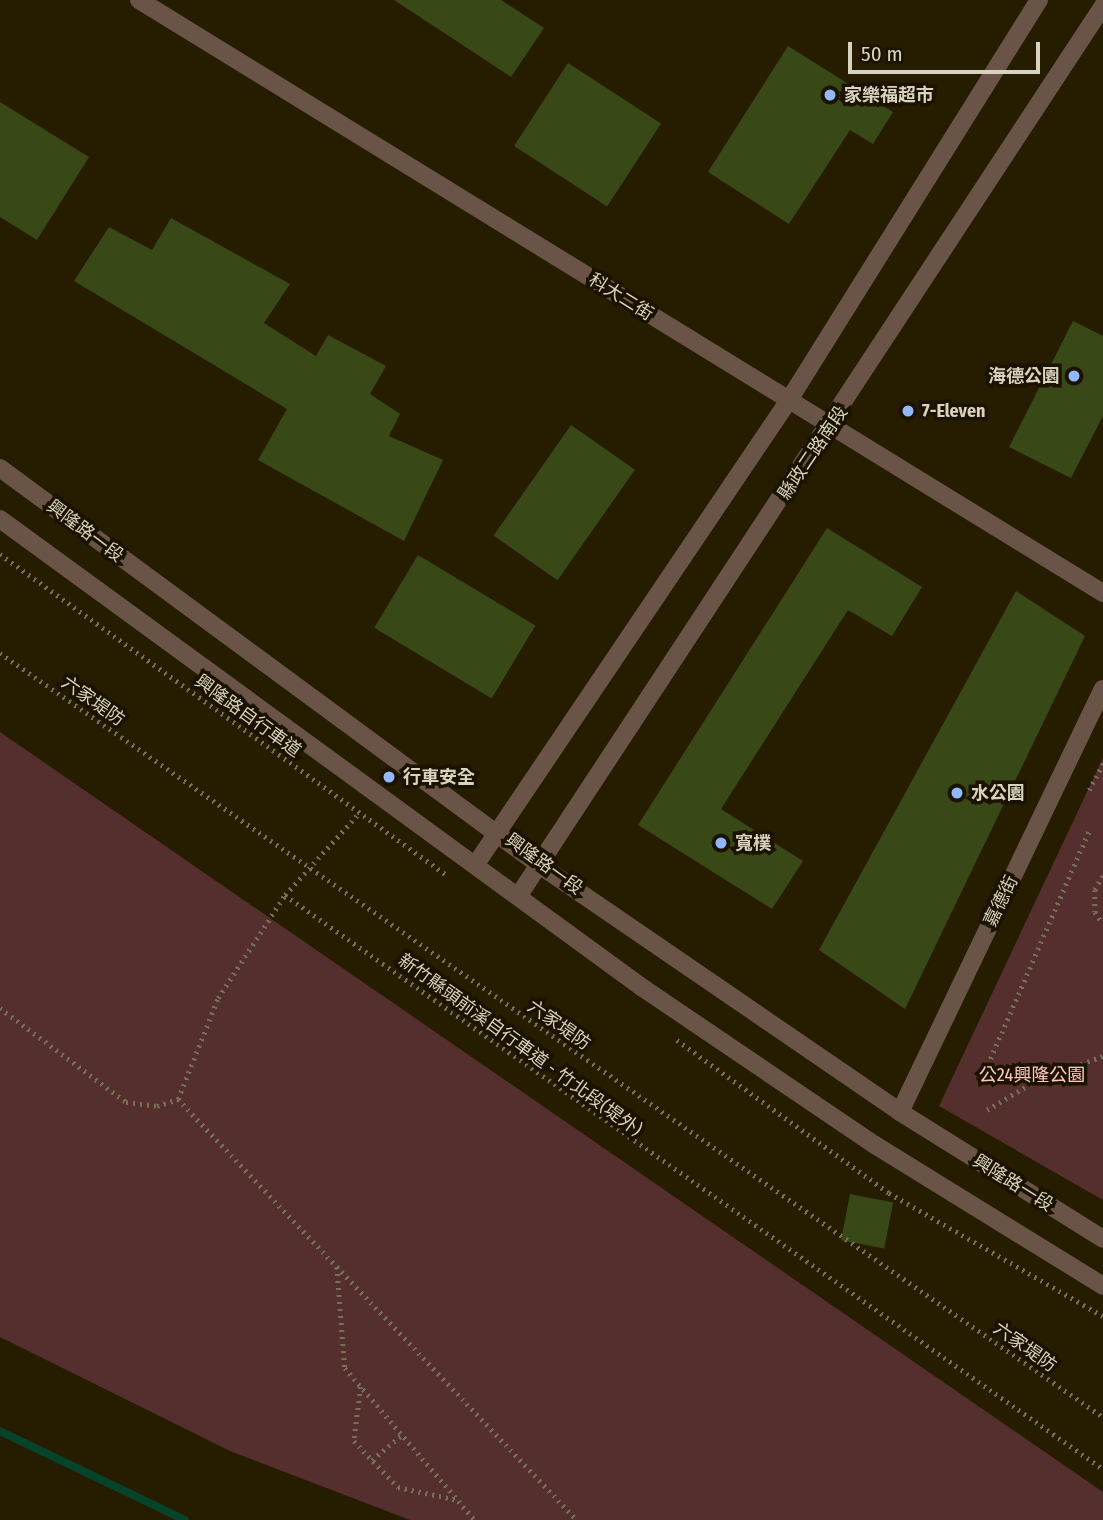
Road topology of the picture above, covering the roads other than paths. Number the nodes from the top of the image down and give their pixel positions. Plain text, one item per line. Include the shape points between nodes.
1 (139, 0) edge
2 (1039, 0) edge
3 (1103, 6) edge
4 (789, 400) junction
5 (832, 426) junction
6 (0, 468) edge
7 (0, 519) edge
8 (1103, 593) edge
9 (1103, 689) edge
10 (500, 833) junction
11 (476, 864) junction
12 (538, 864) junction
13 (519, 895) junction
14 (900, 1112) junction
15 (1103, 1239) edge
16 (1103, 1286) edge

1 - 4 street, 科大二街
2 - 4 street
3 - 5 street, 縣政二路南段
4 - 5 street, 科大二街
4 - 10 street
5 - 8 street, 科大二街
5 - 12 street, 縣政二路南段
6 - 10 street, 興隆路一段
7 - 11 street
9 - 14 street, 嘉德街
10 - 11 street
10 - 12 street, 興隆路一段
11 - 13 street
12 - 13 street, 縣政二路南段
12 - 14 street, 興隆路一段
13 - 16 street via 643,988 875,1145
14 - 15 street, 興隆路一段

